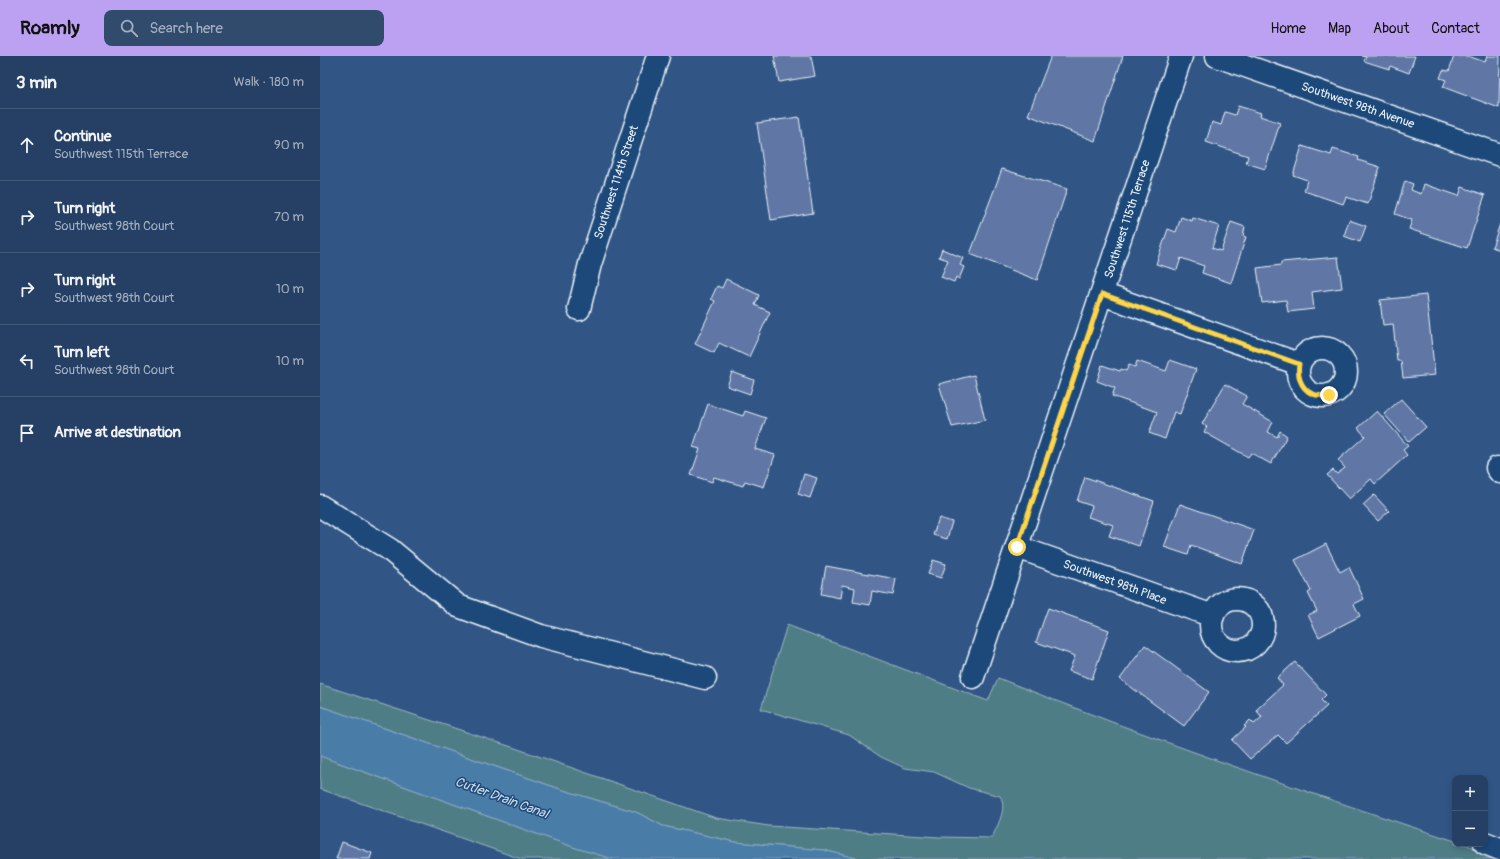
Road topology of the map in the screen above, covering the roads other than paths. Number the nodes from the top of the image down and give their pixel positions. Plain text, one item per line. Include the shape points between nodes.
1 (658, 56) edge
2 (1181, 56) edge
3 (1217, 56) edge
4 (1500, 155) edge
5 (1102, 294) junction
6 (578, 309) dead end
7 (1299, 364) dead end
8 (320, 506) edge
9 (1017, 547) junction
10 (1213, 616) dead end
11 (973, 677) dead end
12 (705, 678) dead end
13 (1488, 844) edge
14 (1500, 849) edge

1 - 6 street, Southwest 114th Street via 590,264
2 - 5 street, Southwest 115th Terrace
3 - 4 street, Southwest 98th Avenue
5 - 7 street
5 - 9 street, Southwest 115th Terrace
8 - 12 street via 389,549 458,606 541,636
9 - 10 street, Southwest 98th Place
9 - 11 street, Southwest 115th Terrace
13 - 14 street

